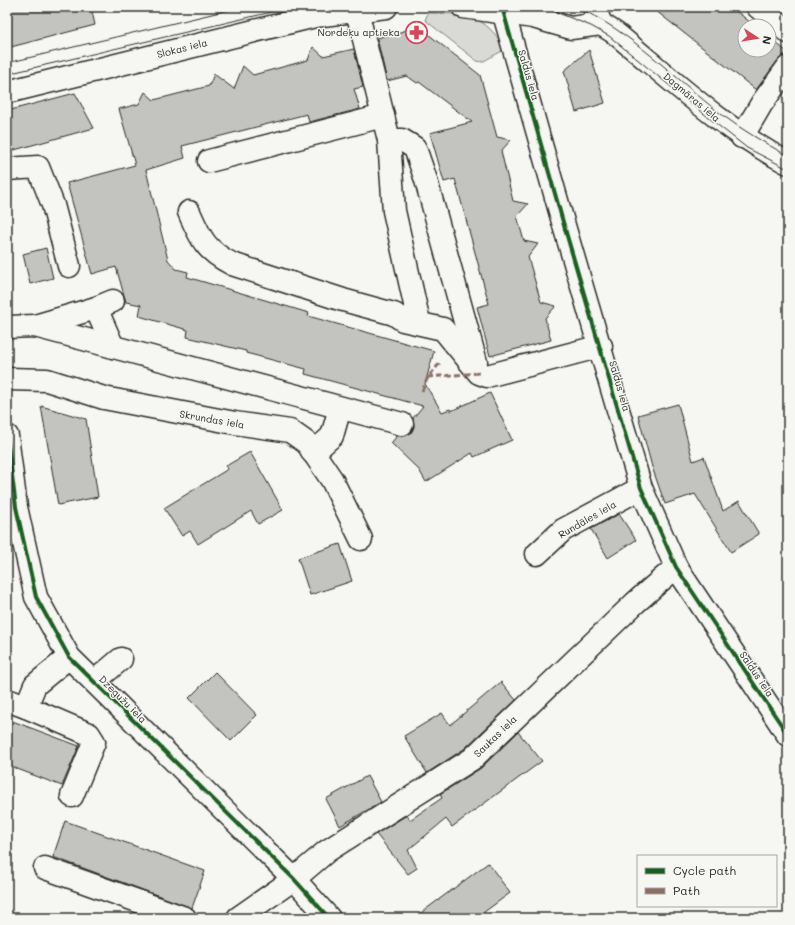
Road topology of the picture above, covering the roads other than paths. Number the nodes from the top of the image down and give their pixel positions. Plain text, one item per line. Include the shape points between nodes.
1 (386, 7) edge
2 (463, 7) edge
3 (758, 7) edge
4 (356, 8) edge
5 (503, 10) edge
6 (598, 16) edge
7 (788, 32) edge
8 (788, 67) edge
9 (7, 92) edge
10 (383, 116) junction
11 (742, 137) junction
12 (389, 140) junction
13 (209, 161) dead end
14 (788, 163) edge
15 (7, 169) edge
16 (190, 212) dead end
17 (69, 266) dead end
18 (463, 317) junction
19 (419, 322) junction
20 (35, 326) junction
21 (7, 327) edge
22 (444, 329) junction
23 (113, 346) junction
24 (601, 346) junction
25 (479, 373) junction
26 (7, 380) edge
27 (340, 408) junction
28 (402, 424) dead end
29 (7, 436) edge
30 (313, 452) junction
31 (641, 488) junction
32 (11, 508) edge
33 (361, 539) dead end
34 (536, 554) dead end
35 (676, 567) junction
36 (70, 657) junction
37 (121, 659) dead end
38 (94, 682) junction
39 (16, 703) edge
40 (788, 735) edge
41 (72, 796) dead end
42 (44, 868) dead end
43 (294, 879) junction
44 (185, 918) edge
45 (238, 918) edge
46 (329, 918) edge

1 - 4 street
2 - 5 street, Dagmāras iela
3 - 7 street
4 - 9 street, Slokas iela via 285,22
4 - 10 street
5 - 6 street, Dagmāras iela via 571,28
5 - 24 street, Saldus iela
6 - 11 street, Dagmāras iela via 615,33
8 - 11 street
10 - 12 street
10 - 13 street
11 - 14 street, Dagmāras iela
12 - 18 street via 402,140 415,148
12 - 19 street via 394,211
15 - 17 street via 38,167 53,205
16 - 19 street via 201,239 210,250 232,264 394,314 403,320
18 - 22 street via 456,326
18 - 25 street
19 - 22 street
20 - 21 street
20 - 23 street
20 - 23 street via 105,304
22 - 25 street
23 - 27 street
24 - 25 street via 488,376
24 - 31 street, Saldus iela
26 - 30 street, Skrundas iela via 47,380 104,398 290,431 307,443
27 - 28 street
27 - 30 street via 332,436
29 - 32 street, Dzegužu iela
30 - 33 street, Skrundas iela via 332,480
31 - 34 street, Rundāles iela via 563,530
31 - 35 street, Saldus iela
32 - 36 street, Dzegužu iela via 36,597
35 - 40 street, Saldus iela
35 - 43 street, Saukas iela via 472,759 327,851
36 - 38 street, Dzegužu iela
36 - 39 street
37 - 38 street
38 - 43 street, Dzegužu iela
39 - 41 street via 89,734 94,742
42 - 44 street
43 - 45 street, Saukas iela
43 - 46 street, Dzegužu iela

